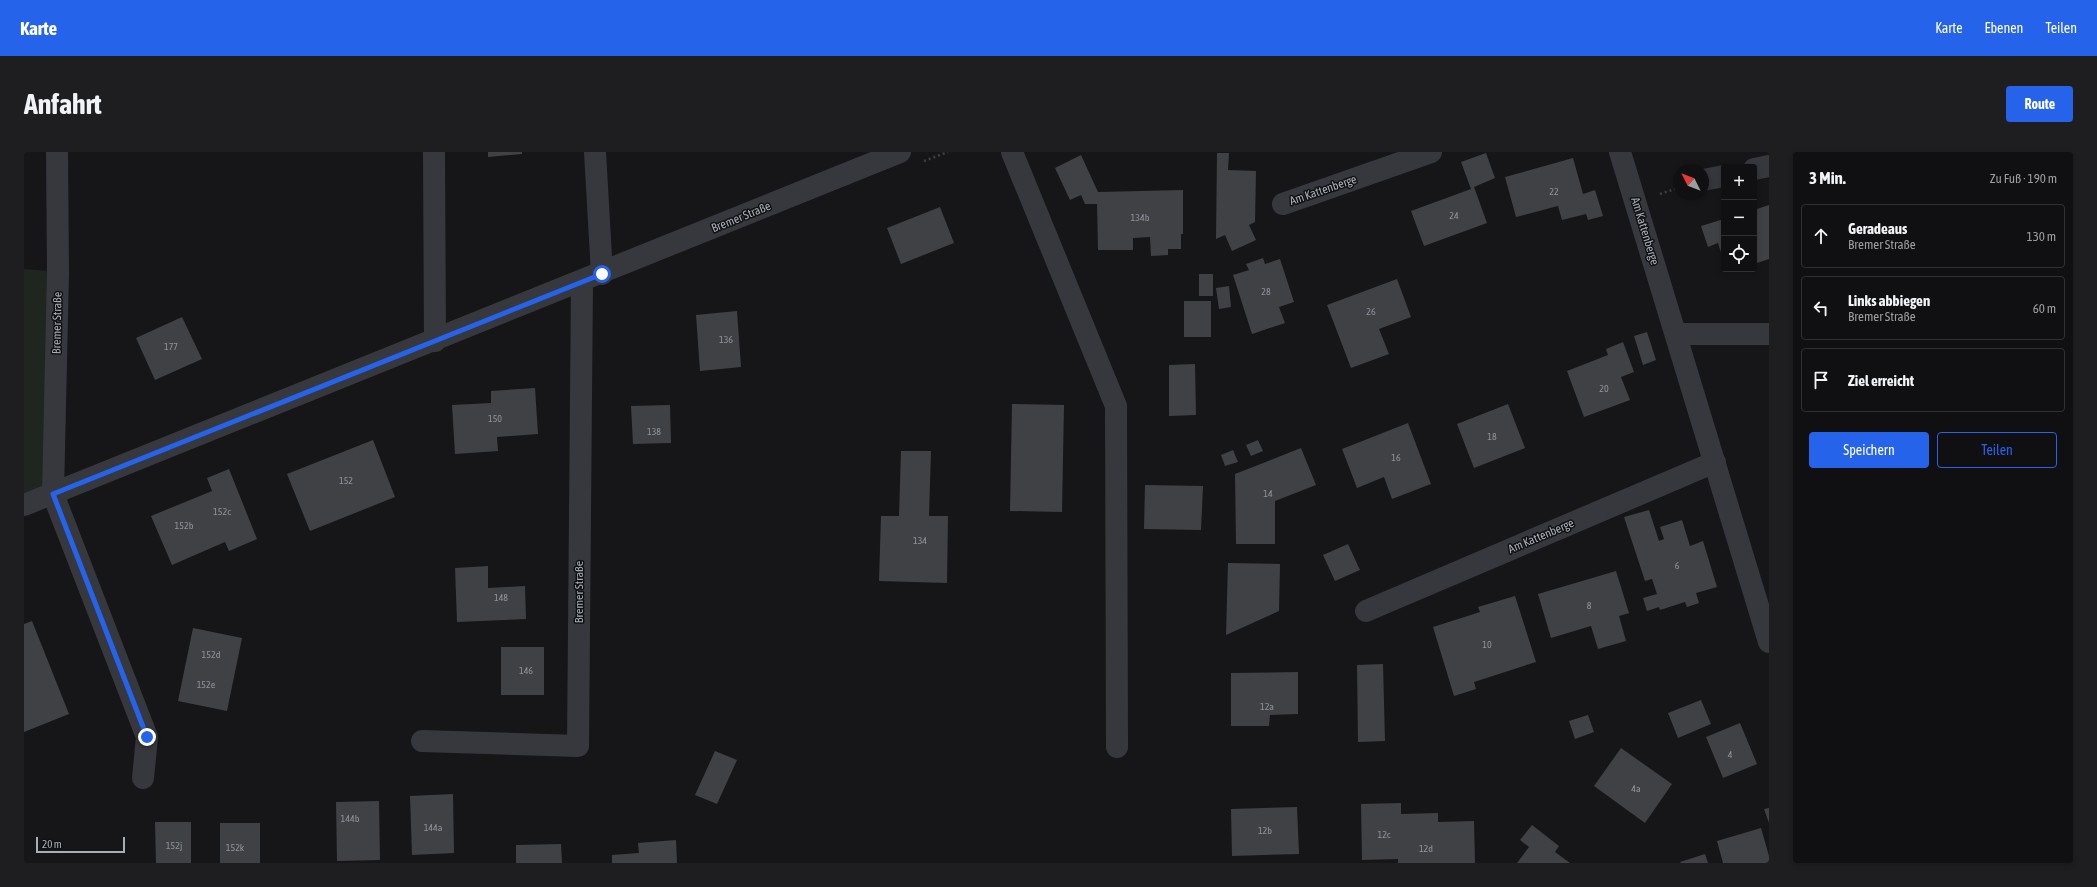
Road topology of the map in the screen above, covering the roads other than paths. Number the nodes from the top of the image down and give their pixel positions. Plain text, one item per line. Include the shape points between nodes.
1 (57, 152) edge
2 (434, 152) edge
3 (595, 152) edge
4 (900, 152) edge
5 (1012, 152) edge
6 (1431, 152) edge
7 (1620, 152) edge
8 (1769, 166) edge
9 (1757, 168) edge
10 (1721, 177) edge
11 (1709, 179) edge
12 (1283, 204) dead end
13 (592, 278) junction
14 (1676, 334) junction
15 (1769, 334) edge
16 (435, 341) junction
17 (1715, 462) junction
18 (53, 494) junction
19 (24, 505) edge
20 (1366, 611) dead end
21 (1769, 642) edge
22 (422, 741) dead end
23 (1117, 747) dead end
24 (143, 778) dead end

1 - 18 street, Bremer Straße via 58,272
2 - 16 street
3 - 13 street
4 - 13 street, Bremer Straße
5 - 23 street via 1116,406
6 - 12 street, Am Kattenberge
7 - 14 street, Am Kattenberge
8 - 9 street
10 - 11 street
13 - 16 street, Bremer Straße
13 - 22 street, Bremer Straße via 578,746
14 - 15 street
14 - 17 street, Am Kattenberge
16 - 18 street, Bremer Straße
17 - 20 street, Am Kattenberge
17 - 21 street, Am Kattenberge
18 - 19 street, Bremer Straße
18 - 24 street, Bremer Straße via 147,737

